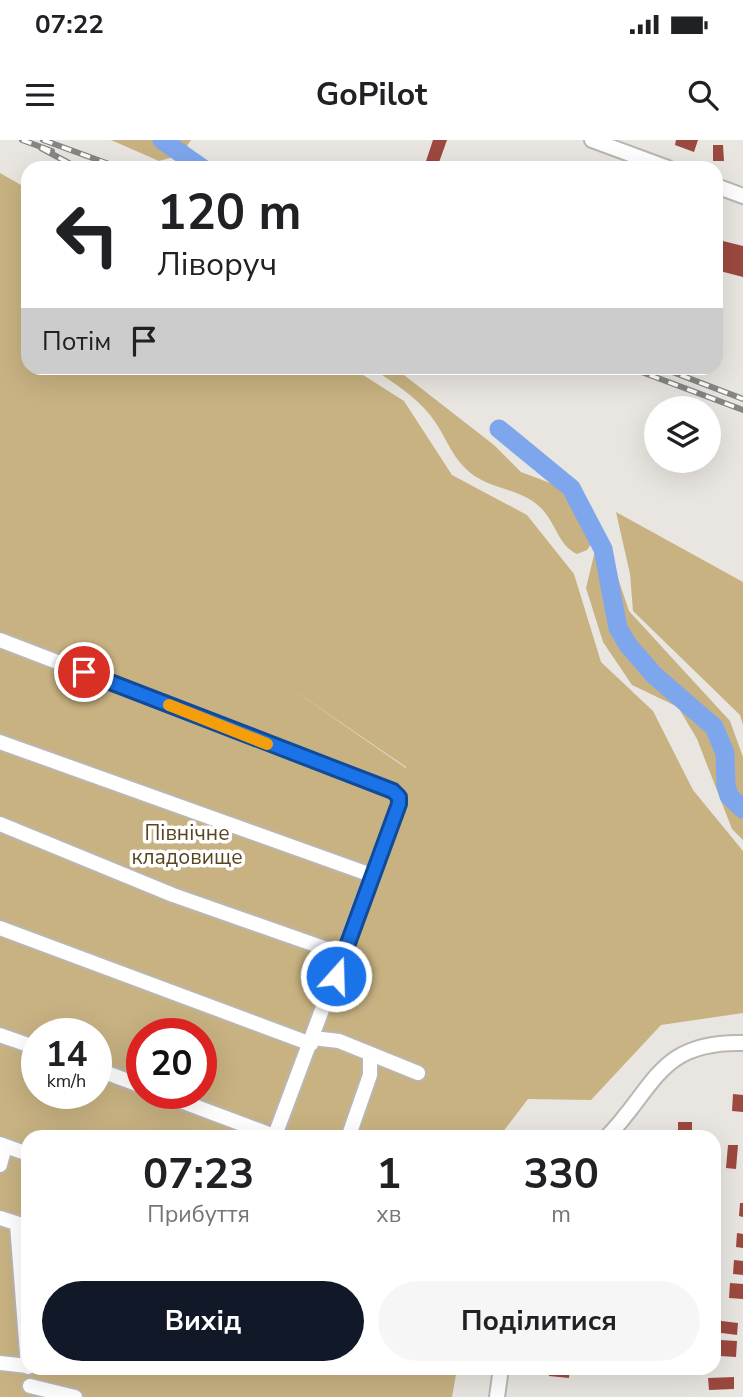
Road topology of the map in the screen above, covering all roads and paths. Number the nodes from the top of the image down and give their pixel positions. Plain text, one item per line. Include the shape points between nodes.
1 (592, 140) edge
2 (649, 161) edge
3 (723, 189) edge
4 (743, 196) edge
5 (0, 640) edge
6 (0, 741) edge
7 (0, 824) edge
8 (374, 876) junction
9 (0, 928) edge
10 (344, 955) junction
11 (0, 1035) edge
12 (312, 1041) junction
13 (21, 1042) edge
14 (743, 1043) edge
15 (370, 1054) junction
16 (418, 1073) dead end
17 (201, 1109) edge
18 (256, 1130) edge
19 (277, 1130) edge
20 (351, 1130) edge
21 (613, 1130) edge
22 (3, 1145) edge
23 (21, 1151) edge
24 (0, 1165) edge
25 (0, 1218) edge
26 (21, 1224) edge
27 (0, 1363) edge
28 (21, 1366) edge
29 (500, 1375) edge
30 (31, 1392) edge
31 (75, 1397) edge
32 (497, 1397) edge

1 - 2 street
3 - 4 street
5 - 8 street via 393,791 399,804
6 - 8 street
7 - 10 street via 173,895
8 - 10 street
9 - 12 street
10 - 12 street
11 - 13 street
12 - 15 street via 339,1041
12 - 19 street
14 - 21 street via 700,1045 663,1069
15 - 16 street
15 - 20 street via 370,1075
17 - 18 street
22 - 23 street
22 - 24 street
25 - 26 street
27 - 28 street
29 - 32 street
30 - 31 street

